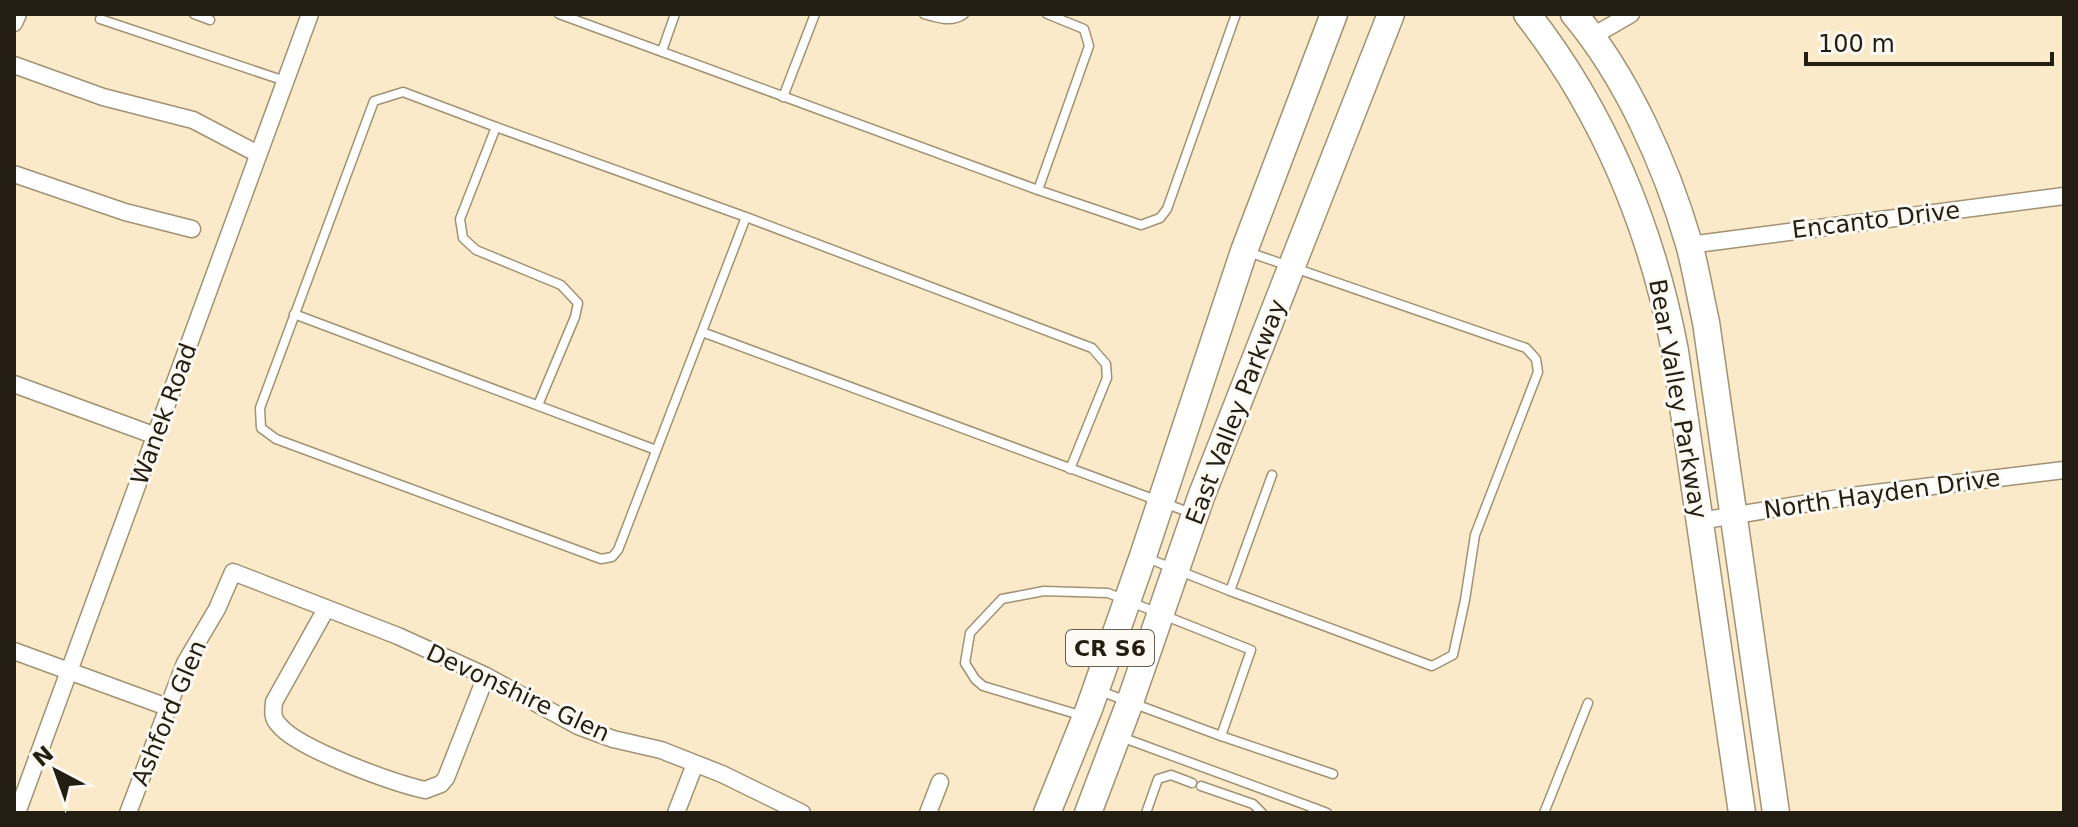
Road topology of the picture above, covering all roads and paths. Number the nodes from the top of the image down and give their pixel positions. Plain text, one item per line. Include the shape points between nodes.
1 (18, 14) edge
2 (194, 14) edge
3 (310, 14) edge
4 (559, 14) edge
5 (675, 14) edge
6 (815, 14) edge
7 (924, 14) edge
8 (964, 14) edge
9 (1047, 14) edge
10 (1236, 14) edge
11 (1334, 14) edge
12 (1391, 14) edge
13 (1527, 14) edge
14 (1574, 14) edge
15 (1631, 14) edge
16 (100, 19) dead end
17 (210, 20) dead end
18 (14, 23) edge
19 (1593, 36) junction
20 (662, 51) junction
21 (14, 65) edge
22 (285, 81) junction
23 (783, 97) junction
24 (496, 127) junction
25 (258, 154) junction
26 (14, 174) edge
27 (1038, 190) junction
28 (2064, 196) edge
29 (746, 217) junction
30 (192, 229) dead end
31 (1689, 245) junction
32 (1244, 251) junction
33 (1293, 267) junction
34 (294, 314) junction
35 (702, 332) junction
36 (14, 384) edge
37 (538, 405) junction
38 (156, 436) junction
39 (656, 450) junction
40 (1070, 469) junction
41 (2064, 470) edge
42 (1272, 475) dead end
43 (1161, 503) junction
44 (1195, 514) junction
45 (1734, 515) junction
46 (1700, 521) junction
47 (1143, 556) junction
48 (1175, 569) junction
49 (233, 572) joint
50 (1230, 591) junction
51 (1126, 600) junction
52 (326, 609) junction
53 (1159, 613) junction
54 (14, 651) edge
55 (69, 671) junction
56 (486, 676) junction
57 (1095, 689) junction
58 (1130, 702) junction
59 (1588, 703) dead end
60 (167, 707) junction
61 (1084, 716) junction
62 (1117, 736) junction
63 (1221, 736) junction
64 (695, 764) junction
65 (1333, 774) dead end
66 (940, 782) dead end
67 (1048, 811) edge
68 (1313, 811) edge
69 (17, 813) edge
70 (128, 813) edge
71 (676, 813) edge
72 (802, 813) edge
73 (928, 813) edge
74 (1088, 813) edge
75 (1146, 813) edge
76 (1262, 813) edge
77 (1327, 813) edge
78 (1544, 813) edge
79 (1742, 813) edge
80 (1776, 813) edge

1 - 18 street
2 - 17 lane
3 - 22 street, Wanek Road
4 - 20 lane
5 - 20 lane
6 - 23 lane
7 - 8 lane via 938,19
9 - 27 lane via 1084,29 1089,46
10 - 27 lane via 1160,218 1141,225
11 - 32 main road, East Valley Parkway / CR S6
12 - 33 main road, East Valley Parkway / CR S6
13 - 46 main road, Bear Valley Parkway via 1585,99 1649,246 1675,351
14 - 19 main road, Bear Valley Parkway
15 - 19 street
16 - 22 lane
19 - 31 main road, Bear Valley Parkway via 1663,169
20 - 23 lane
21 - 25 street via 103,97 193,120
22 - 25 street, Wanek Road
23 - 27 lane
24 - 29 lane
24 - 34 lane via 403,92 374,101
24 - 37 lane via 460,219 463,238 476,250 561,285 578,303
25 - 38 street, Wanek Road
26 - 30 street
28 - 31 street, Encanto Drive
29 - 35 lane
29 - 40 lane via 1092,348 1106,364 1107,378
31 - 45 main road, Bear Valley Parkway via 1706,322
32 - 33 lane
32 - 43 main road, East Valley Parkway / CR S6
33 - 44 main road, East Valley Parkway / CR S6
33 - 50 lane via 1526,348 1536,359 1538,372 1475,535 1453,655 1432,666
34 - 37 lane
34 - 39 lane via 260,408 261,428 276,439 601,559 618,550
35 - 39 lane
35 - 40 lane
36 - 38 street
37 - 39 lane
38 - 55 street, Wanek Road
40 - 43 lane
41 - 45 street, North Hayden Drive
42 - 50 lane
43 - 44 lane
43 - 47 main road, East Valley Parkway / CR S6
44 - 48 main road, East Valley Parkway / CR S6
45 - 46 street, North Hayden Drive
45 - 80 main road, Bear Valley Parkway
46 - 79 main road, Bear Valley Parkway
47 - 48 lane
47 - 51 main road, East Valley Parkway / CR S6
48 - 50 lane
48 - 53 main road, East Valley Parkway / CR S6
49 - 52 street, Devonshire Glen
49 - 60 street, Ashford Glen
51 - 53 lane
51 - 57 main road, East Valley Parkway / CR S6
51 - 61 lane via 1108,593 1044,591 1002,599 970,633 965,663 983,686
52 - 56 street, Devonshire Glen
52 - 56 street via 274,702 273,714 291,738 346,763 425,790 441,784
53 - 58 main road, East Valley Parkway / CR S6
53 - 63 lane via 1251,650
54 - 55 street
55 - 60 street
55 - 69 street, Wanek Road
56 - 64 street, Devonshire Glen via 578,726
57 - 58 lane
57 - 61 main road, East Valley Parkway / CR S6
58 - 62 main road, East Valley Parkway / CR S6
58 - 63 lane
59 - 78 lane
60 - 70 street, Ashford Glen
61 - 67 main road, East Valley Parkway / CR S6
62 - 68 lane
62 - 74 main road, East Valley Parkway / CR S6
63 - 65 lane
64 - 71 street
64 - 72 street, Devonshire Glen
66 - 73 street
68 - 77 lane
75 - 76 lane via 1158,779 1171,775 1253,804

